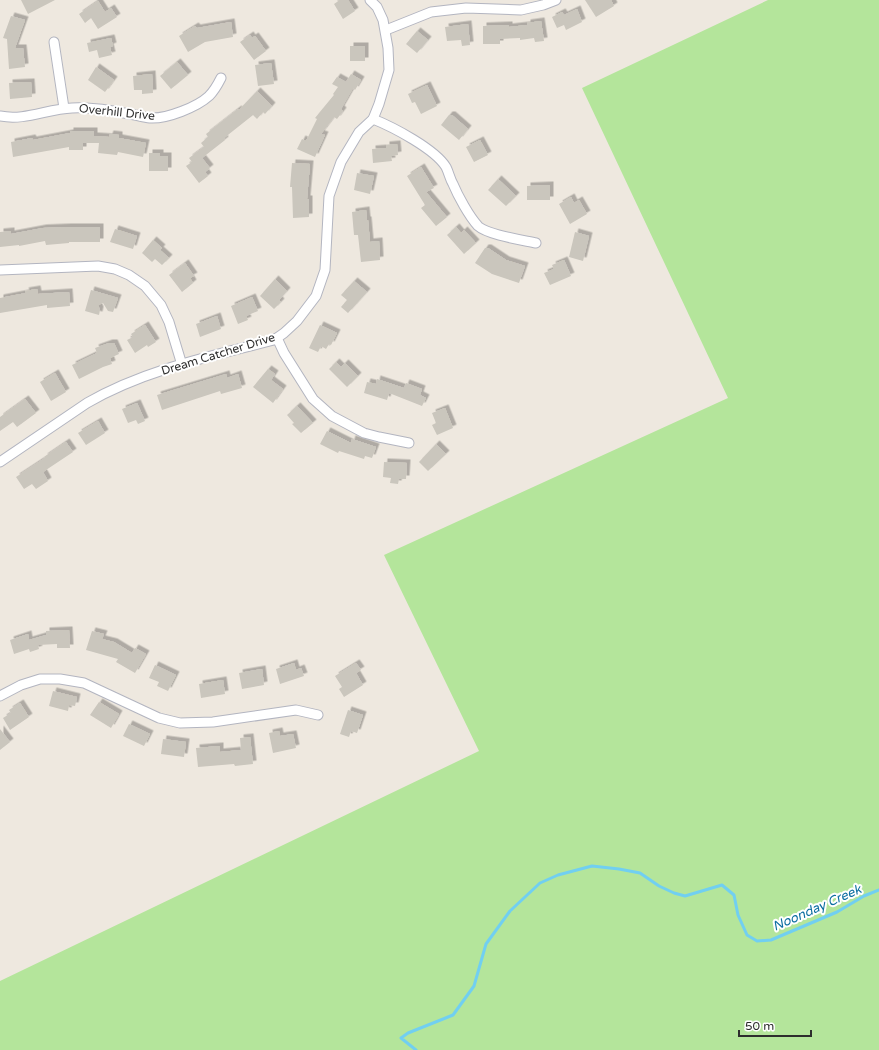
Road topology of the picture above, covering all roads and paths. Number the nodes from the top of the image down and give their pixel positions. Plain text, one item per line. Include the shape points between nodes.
1 (370, 0) edge
2 (556, 0) edge
3 (386, 30) junction
4 (54, 42) dead end
5 (222, 78) dead end
6 (64, 108) junction
7 (0, 116) edge
8 (373, 119) junction
9 (536, 243) dead end
10 (0, 270) edge
11 (277, 338) junction
12 (182, 365) junction
13 (409, 443) dead end
14 (0, 462) edge
15 (0, 696) edge
16 (318, 715) dead end

1 - 3 street, Dream Catcher Drive via 377,7
2 - 3 street via 521,10 466,8 431,12
3 - 8 street, Dream Catcher Drive via 389,70
4 - 6 street
5 - 6 street, Overhill Drive via 210,96 179,112 161,117 151,118 92,108
6 - 7 street, Overhill Drive via 20,118
8 - 9 street via 424,146 439,158 463,203 479,226 503,236
8 - 11 street, Dream Catcher Drive via 359,132 341,162 329,196 325,270 316,296 297,321
10 - 12 street via 98,266 129,275 145,286 161,305
11 - 12 street, Dream Catcher Drive
11 - 13 street via 313,399 332,416 364,433
12 - 14 street, Dream Catcher Drive via 131,381 101,395
15 - 16 street via 40,679 60,679 84,683 159,718 180,723 213,722 296,710

